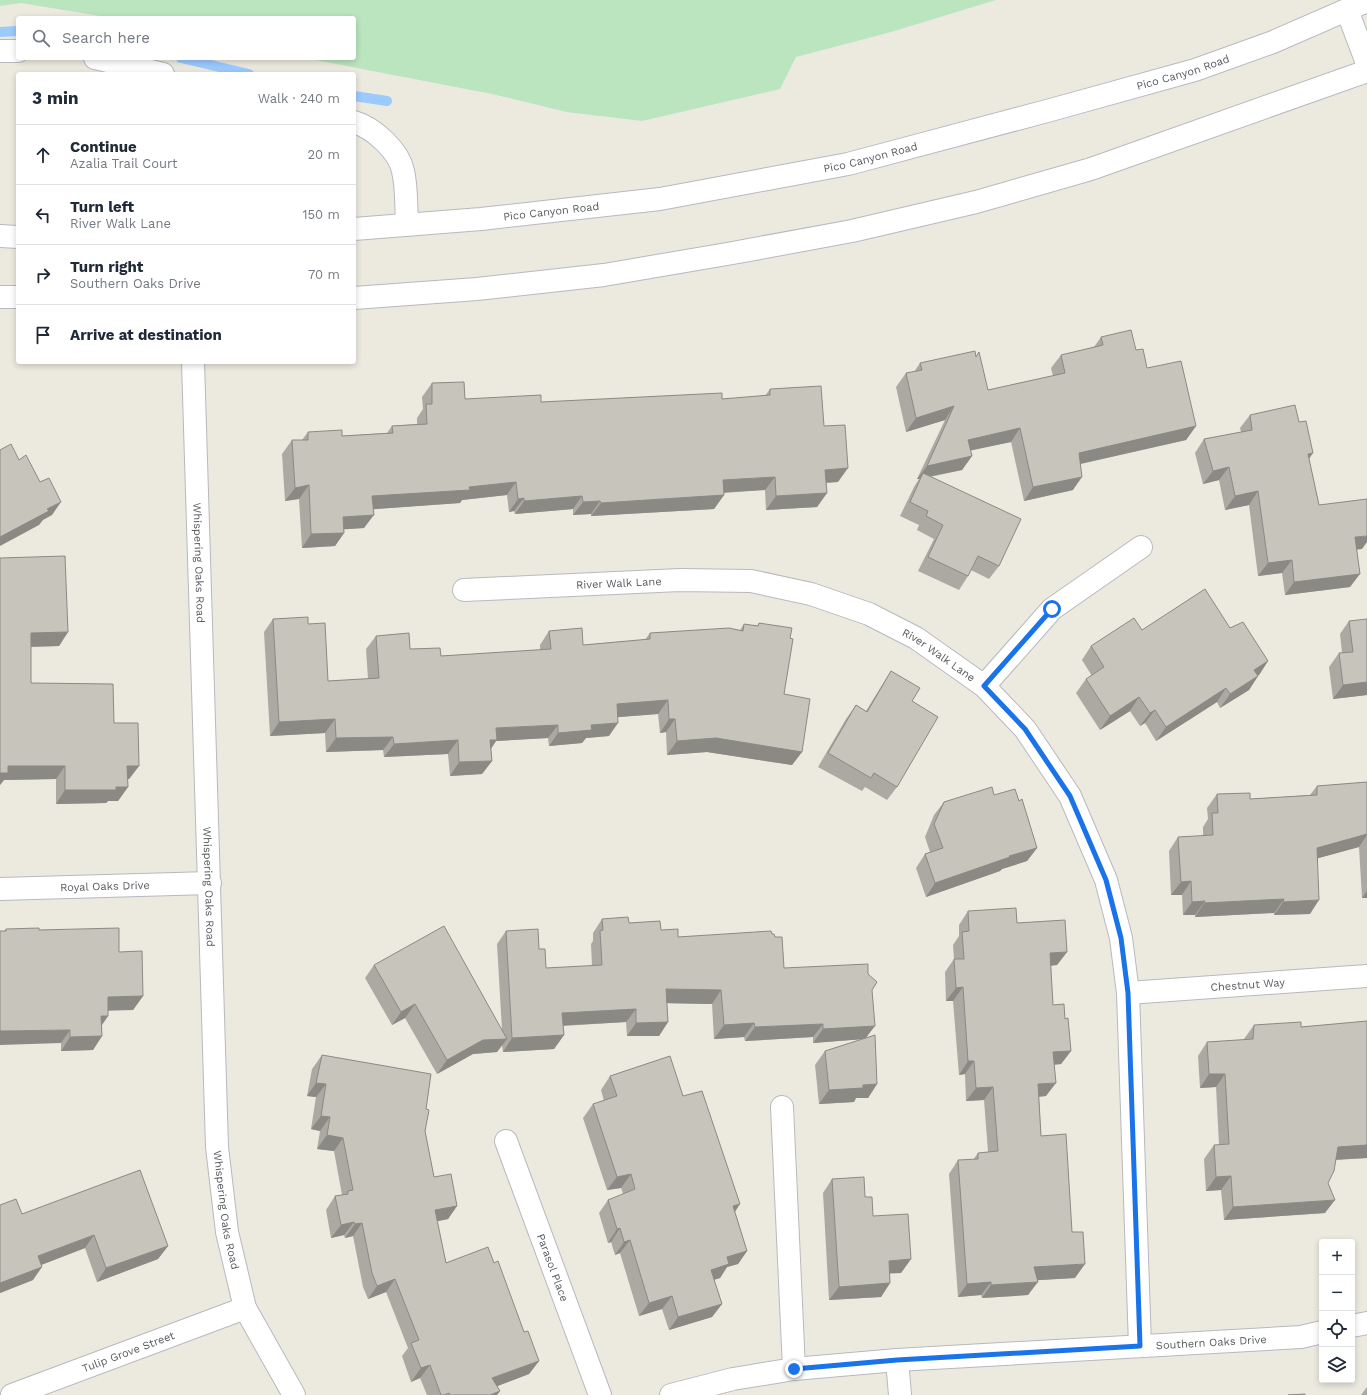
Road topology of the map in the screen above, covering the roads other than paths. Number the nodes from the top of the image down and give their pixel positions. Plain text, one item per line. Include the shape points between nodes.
1 (1367, 1) edge
2 (1347, 10) junction
3 (0, 51) edge
4 (16, 51) edge
5 (104, 60) edge
6 (1367, 63) edge
7 (1367, 71) edge
8 (154, 72) edge
9 (356, 123) edge
10 (408, 225) junction
11 (356, 228) edge
12 (0, 236) edge
13 (16, 237) edge
14 (0, 297) edge
15 (16, 297) edge
16 (356, 298) edge
17 (193, 364) edge
18 (1141, 547) dead end
19 (464, 590) dead end
20 (984, 686) junction
21 (210, 883) junction
22 (0, 889) edge
23 (1367, 976) edge
24 (1128, 993) junction
25 (782, 1107) dead end
26 (506, 1141) dead end
27 (245, 1308) junction
28 (1367, 1323) edge
29 (1355, 1325) edge
30 (1319, 1333) edge
31 (1140, 1346) junction
32 (897, 1360) junction
33 (794, 1369) junction
34 (12, 1395) edge
35 (294, 1395) edge
36 (600, 1395) edge
37 (671, 1395) edge
38 (900, 1395) edge

1 - 2 street, Pico Canyon Road
2 - 6 street
2 - 10 street, Pico Canyon Road via 1273,42 1195,70 848,164 660,199
3 - 4 street
5 - 8 street
7 - 16 street via 1091,169 976,202 852,230 604,275 477,289
9 - 10 street via 378,135 399,161 403,172
10 - 11 street, Pico Canyon Road
12 - 13 street
14 - 15 street
17 - 21 street, Whispering Oaks Road
18 - 20 street via 1052,609
19 - 20 street, River Walk Lane via 680,580 751,581 811,594 869,614 916,638
20 - 24 street, River Walk Lane via 1025,729 1070,796 1106,880 1121,938
21 - 22 street, Royal Oaks Drive
21 - 27 street, Whispering Oaks Road via 217,1147 227,1232
23 - 24 street, Chestnut Way
24 - 31 street, River Walk Lane
25 - 33 street
26 - 36 street, Parasol Place
27 - 34 street, Tulip Grove Street
27 - 35 street, Whispering Oaks Road
28 - 29 street
30 - 31 street, Southern Oaks Drive via 1301,1337
31 - 32 street, Southern Oaks Drive
32 - 33 street, Southern Oaks Drive
32 - 38 street
33 - 37 street, Southern Oaks Drive via 733,1379

